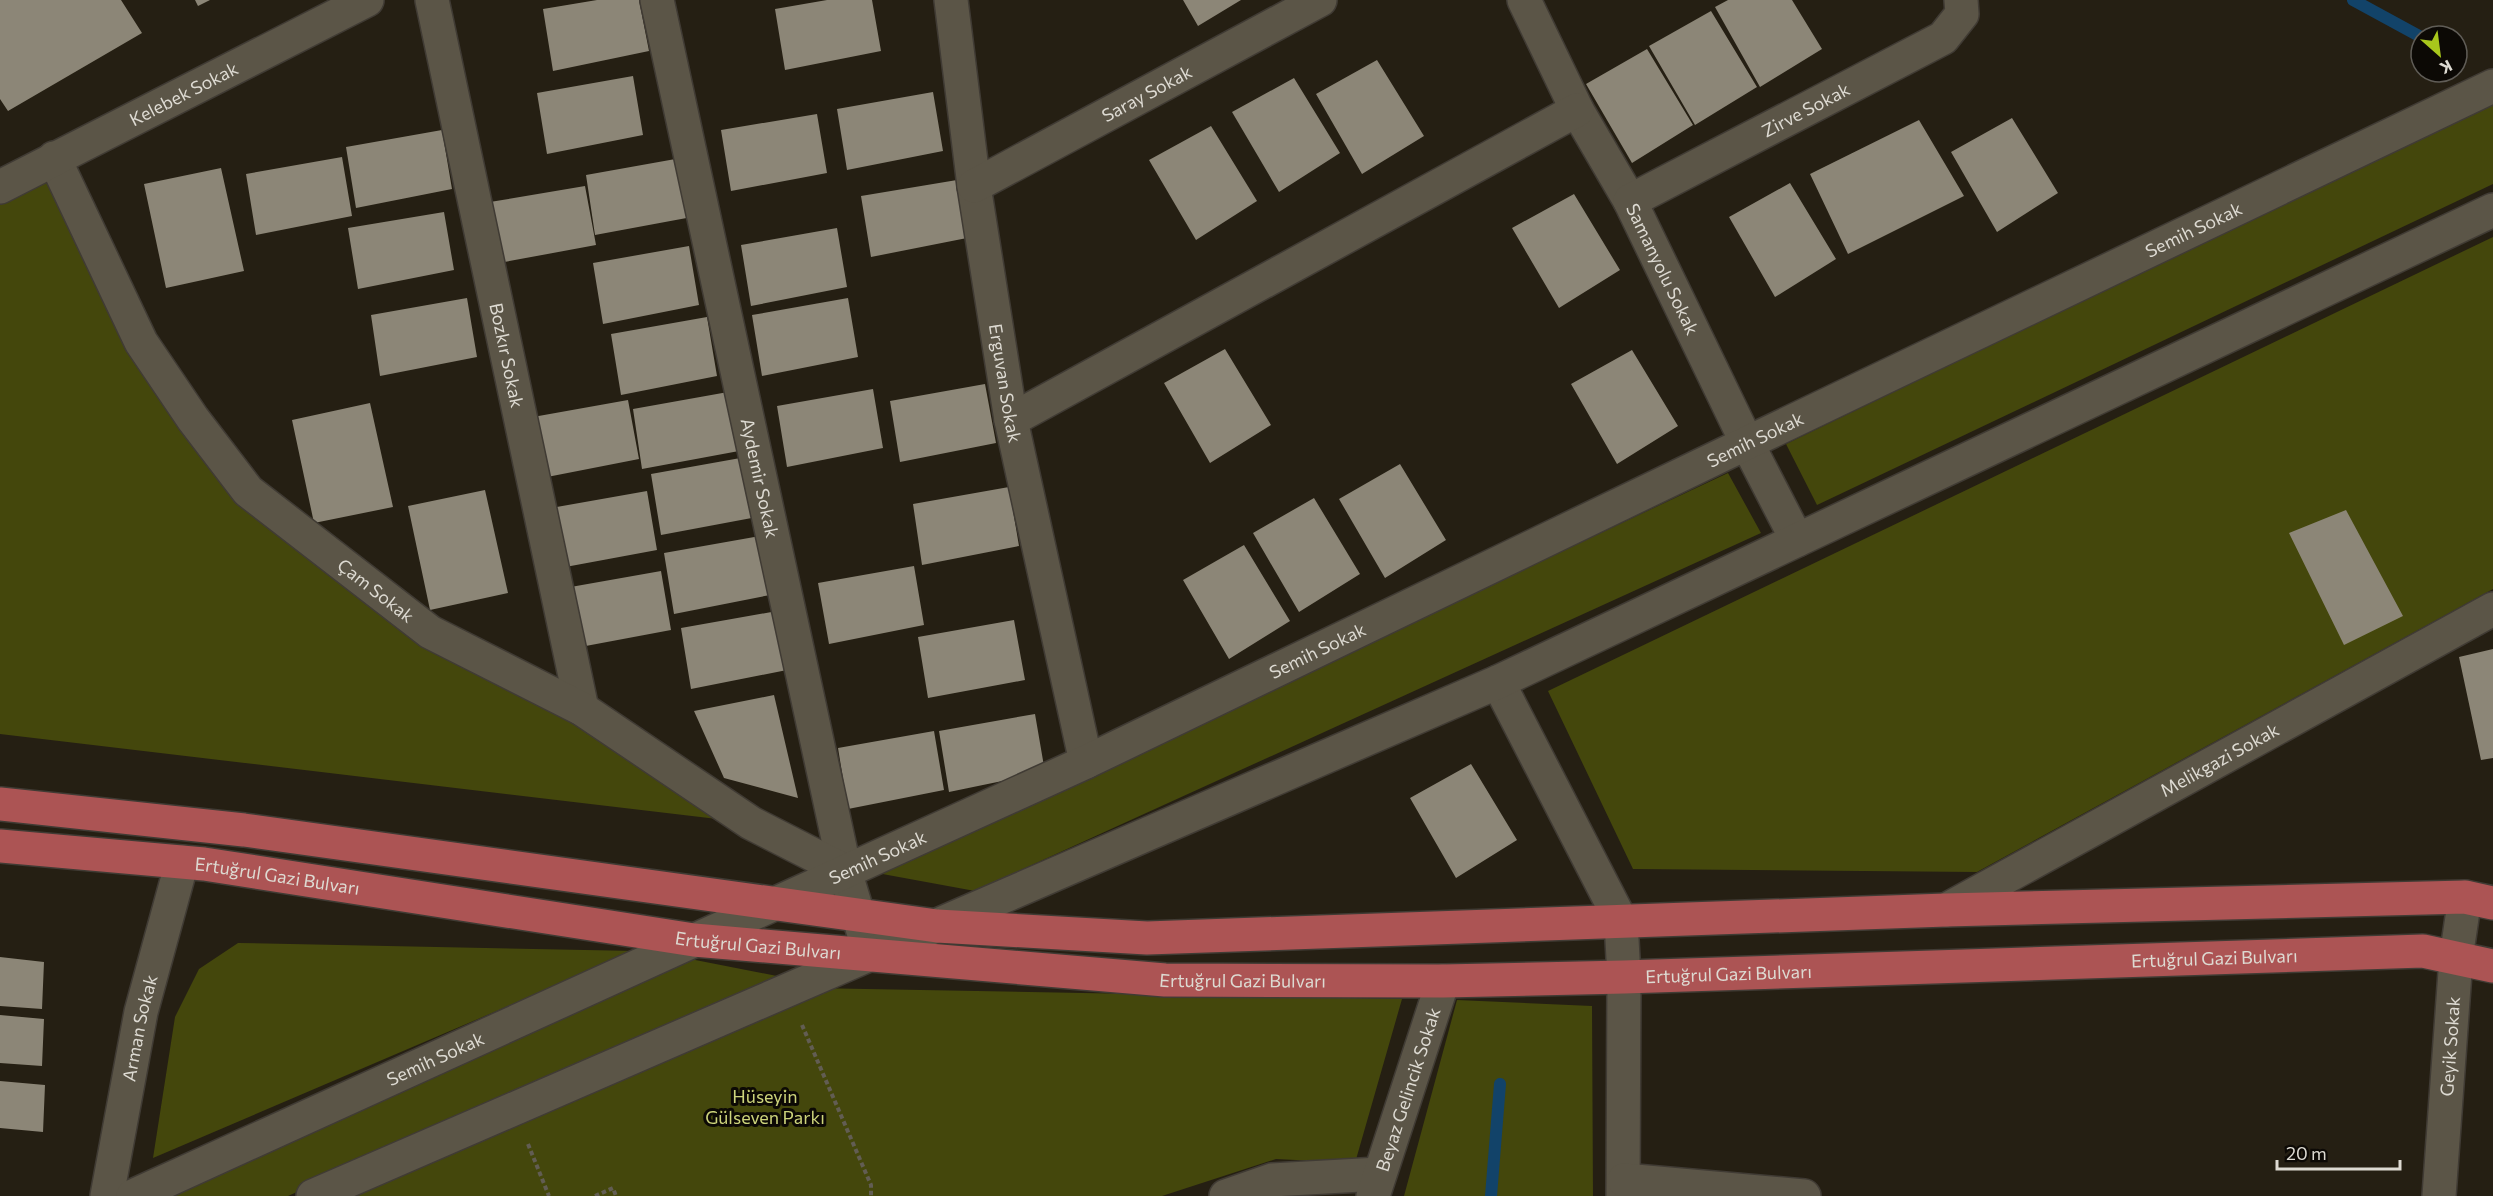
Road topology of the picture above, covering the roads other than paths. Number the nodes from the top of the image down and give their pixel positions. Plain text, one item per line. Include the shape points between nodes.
1 (367, 0) edge
2 (432, 0) edge
3 (657, 0) edge
4 (951, 0) edge
5 (1320, 0) edge
6 (1524, 0) edge
7 (1961, 0) edge
8 (2493, 86) edge
9 (1577, 110) junction
10 (54, 158) junction
11 (974, 186) junction
12 (0, 187) edge
13 (1630, 201) junction
14 (2493, 210) edge
15 (1011, 420) junction
16 (1747, 442) junction
17 (1797, 540) junction
18 (2493, 609) edge
19 (1498, 682) junction
20 (582, 709) junction
21 (1086, 762) junction
22 (0, 804) edge
23 (0, 846) edge
24 (182, 862) junction
25 (845, 871) junction
26 (2479, 900) edge
27 (772, 904) junction
28 (1946, 910) junction
29 (858, 915) junction
30 (1621, 921) junction
31 (937, 926) junction
32 (694, 940) junction
33 (869, 955) junction
34 (2456, 958) junction
35 (2493, 966) edge
36 (1624, 977) junction
37 (1443, 981) junction
38 (1376, 1185) edge
39 (1624, 1188) edge
40 (107, 1196) edge
41 (133, 1196) edge
42 (313, 1196) edge
43 (1226, 1196) edge
44 (1804, 1196) edge
45 (2439, 1196) edge

1 - 10 street, Kelebek Sokak
2 - 20 street, Bozkır Sokak
3 - 25 street, Aydemir Sokak
4 - 11 street, Erguvan Sokak
5 - 11 street, Saray Sokak
6 - 9 street, Samanyolu Sokak
7 - 13 street, Zirve Sokak via 1962,14 1943,38
8 - 16 street, Semih Sokak
9 - 13 street, Samanyolu Sokak
9 - 15 street
10 - 12 street, Kelebek Sokak
10 - 20 street, Çam Sokak via 141,342 248,491 430,632
11 - 15 street, Erguvan Sokak
13 - 16 street, Samanyolu Sokak
14 - 17 street
15 - 21 street, Erguvan Sokak
16 - 17 street, Samanyolu Sokak
16 - 21 street, Semih Sokak
17 - 19 street
18 - 28 street, Melikgazi Sokak
19 - 30 street
19 - 31 street
20 - 25 street, Çam Sokak via 751,823
21 - 25 street, Semih Sokak
22 - 27 main road via 244,830
23 - 24 main road, Ertuğrul Gazi Bulvarı
24 - 32 main road, Ertuğrul Gazi Bulvarı
24 - 40 street, Arman Sokak via 141,1012
25 - 27 street, Semih Sokak
25 - 29 street, Aydemir Sokak
26 - 28 main road
26 - 34 street, Geyik Sokak
27 - 29 main road
27 - 32 street, Semih Sokak
28 - 30 main road
29 - 31 main road
29 - 33 street, Aydemir Sokak
30 - 31 main road via 1147,938
30 - 36 street
31 - 33 street
32 - 33 main road, Ertuğrul Gazi Bulvarı
32 - 41 street, Semih Sokak
33 - 37 main road, Ertuğrul Gazi Bulvarı via 1165,980
33 - 42 street
34 - 35 main road, Ertuğrul Gazi Bulvarı
34 - 36 main road, Ertuğrul Gazi Bulvarı via 2423,951
34 - 45 street, Geyik Sokak
36 - 37 main road, Ertuğrul Gazi Bulvarı
36 - 39 street
37 - 38 street, Beyaz Gelincik Sokak
38 - 43 street via 1272,1180
39 - 44 street

